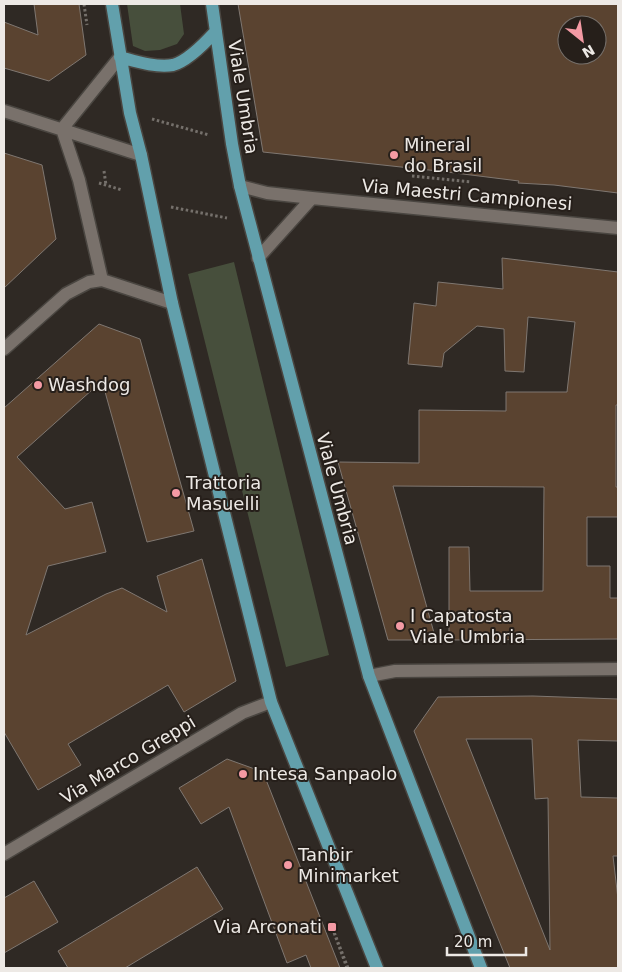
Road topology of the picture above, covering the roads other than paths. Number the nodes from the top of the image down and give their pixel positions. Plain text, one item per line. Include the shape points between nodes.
1 (112, 4) edge
2 (212, 4) edge
3 (216, 31) junction
4 (120, 57) junction
5 (4, 111) edge
6 (62, 129) junction
7 (141, 155) junction
8 (240, 186) junction
9 (312, 198) junction
10 (618, 228) edge
11 (258, 258) junction
12 (102, 280) junction
13 (172, 303) junction
14 (4, 349) edge
15 (618, 669) edge
16 (369, 676) junction
17 (272, 702) junction
18 (4, 854) edge
19 (377, 968) edge
20 (481, 968) edge

1 - 4 main road
2 - 3 main road, Viale Umbria
3 - 4 main road via 198,50 174,65 146,64
3 - 8 main road, Viale Umbria
4 - 6 street
4 - 7 main road
5 - 6 street
6 - 7 street
6 - 12 street via 79,180
7 - 13 main road
8 - 9 street, Via Maestri Campionesi
8 - 11 main road, Viale Umbria
9 - 10 street, Via Maestri Campionesi
9 - 11 street
11 - 16 main road, Viale Umbria
12 - 13 street
12 - 14 street via 85,283 66,294
13 - 17 main road
15 - 16 street via 396,671
16 - 20 main road, Viale Umbria
17 - 18 street, Via Marco Greppi via 242,713
17 - 19 main road

